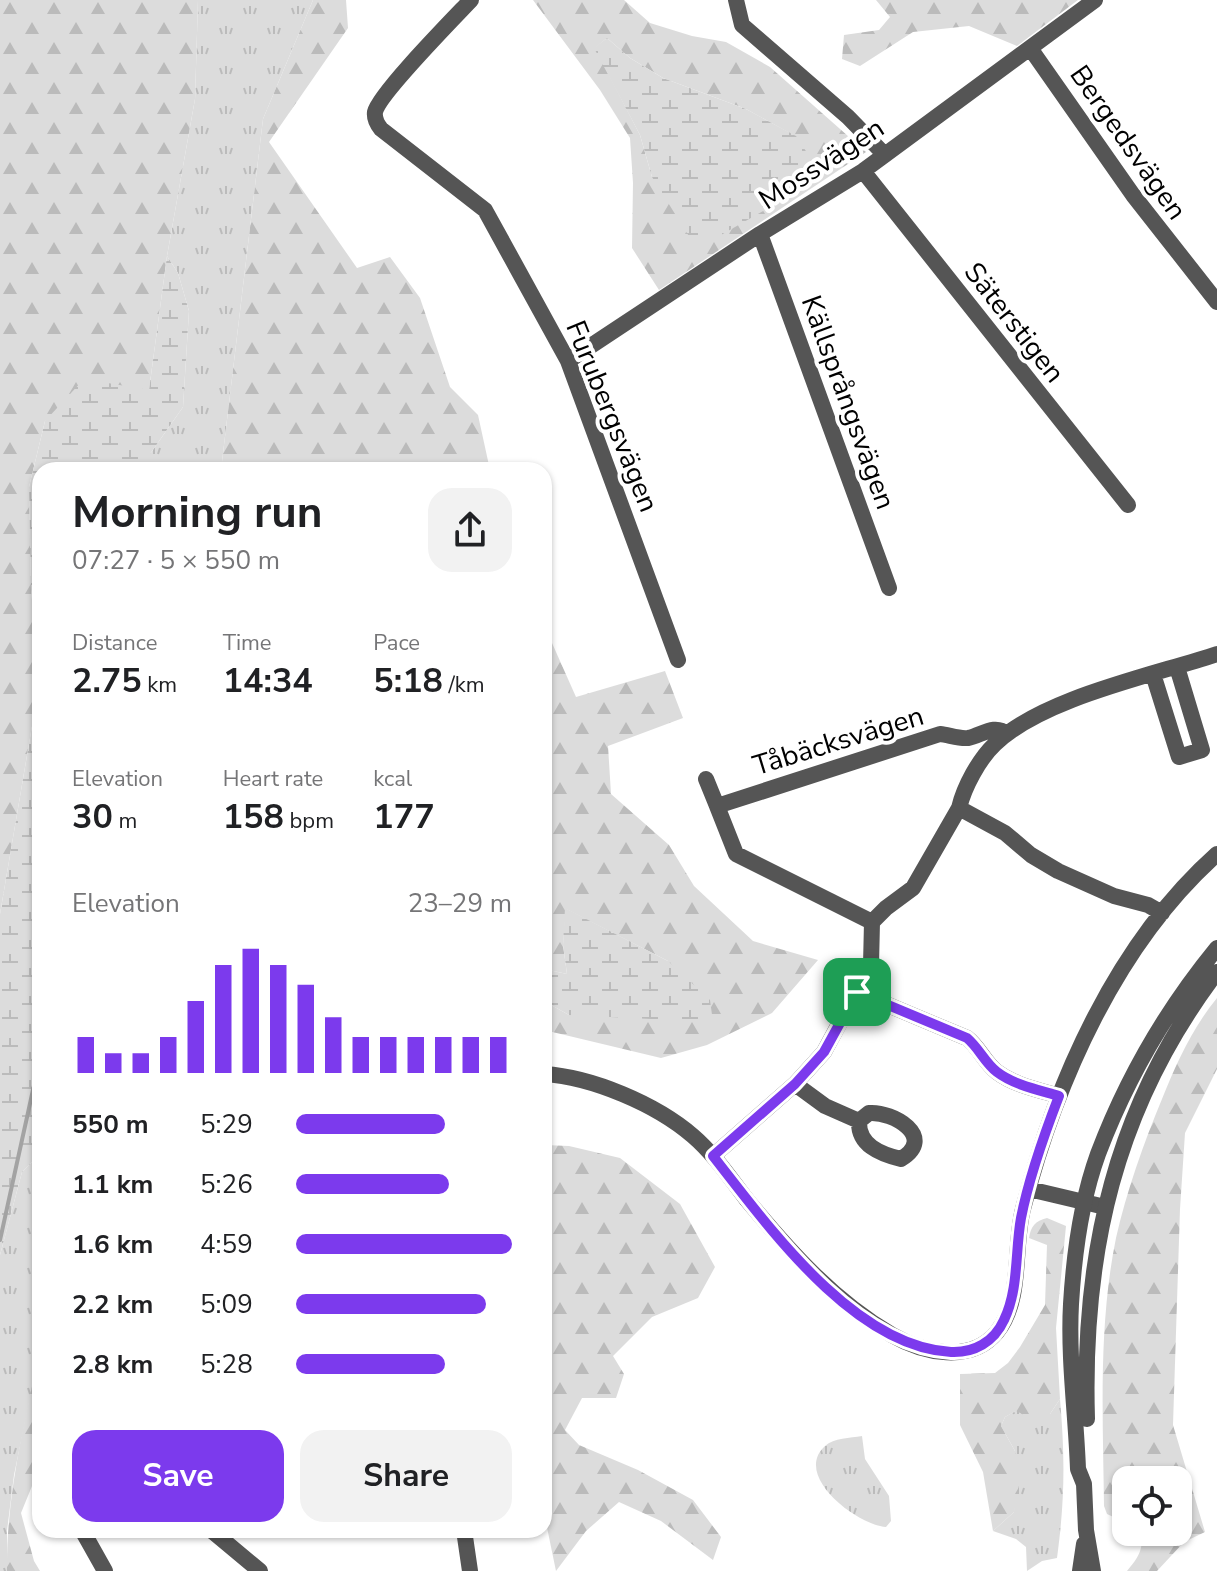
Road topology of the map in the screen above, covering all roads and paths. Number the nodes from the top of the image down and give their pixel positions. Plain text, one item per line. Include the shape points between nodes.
1 (471, 0) edge
2 (736, 0) edge
3 (1095, 0) edge
4 (1030, 48) junction
5 (885, 155) junction
6 (863, 171) junction
7 (760, 234) junction
8 (1217, 302) edge
9 (568, 361) junction
10 (1128, 505) dead end
11 (889, 588) dead end
12 (1217, 654) edge
13 (678, 660) dead end
14 (1177, 667) junction
15 (1153, 674) junction
16 (1007, 734) junction
17 (706, 779) dead end
18 (717, 806) junction
19 (959, 808) junction
20 (1217, 854) edge
21 (1162, 913) junction
22 (872, 922) junction
23 (1217, 948) edge
24 (1217, 972) edge
25 (857, 992) junction
26 (552, 1076) edge
27 (795, 1084) junction
28 (1059, 1096) junction
29 (859, 1121) dead end
30 (713, 1156) junction
31 (1029, 1189) junction
32 (1086, 1201) junction
33 (1105, 1207) junction
34 (1084, 1484) junction
35 (1086, 1530) junction
36 (86, 1538) edge
37 (221, 1538) edge
38 (465, 1538) edge
39 (105, 1571) edge
40 (260, 1571) edge
41 (470, 1571) edge
42 (1080, 1571) edge
43 (1093, 1571) edge

1 - 9 street, Furubergsvägen via 377,107 376,122 485,210
2 - 5 street via 742,25
3 - 4 street, Mossvägen
4 - 5 street, Mossvägen
4 - 8 street, Bergedsvägen via 1133,195
5 - 6 street, Mossvägen
6 - 7 street, Mossvägen
6 - 10 street, Säterstigen
7 - 9 street, Mossvägen
7 - 11 street, Källsprångsvägen
9 - 13 street, Furubergsvägen
12 - 14 street, Tåbäcksvägen
14 - 15 street, Tåbäcksvägen
14 - 15 street via 1202,750 1191,754 1179,757
15 - 16 street, Tåbäcksvägen via 1054,708
16 - 18 street, Tåbäcksvägen via 995,729 964,738 940,734
16 - 19 street via 983,758
17 - 18 street
18 - 22 street via 736,854
19 - 21 street via 1005,833 1040,861
19 - 22 street via 913,888
20 - 21 street
21 - 28 street via 1108,992
22 - 25 street via 871,965
23 - 32 street via 1140,1062 1098,1155
24 - 33 street via 1161,1058 1136,1111
25 - 27 street via 824,1052
25 - 28 street via 967,1038 997,1072
26 - 30 street via 640,1102 674,1122
27 - 29 street via 825,1106
27 - 30 street
28 - 31 street
30 - 31 street via 799,1261 850,1308 914,1346 938,1351 972,1350 998,1330 1011,1297
31 - 32 street
32 - 33 street
32 - 34 street via 1071,1307 1078,1469
33 - 34 street via 1093,1266 1085,1365
34 - 35 street
35 - 42 street
35 - 43 street
36 - 39 street
37 - 40 street
38 - 41 street

